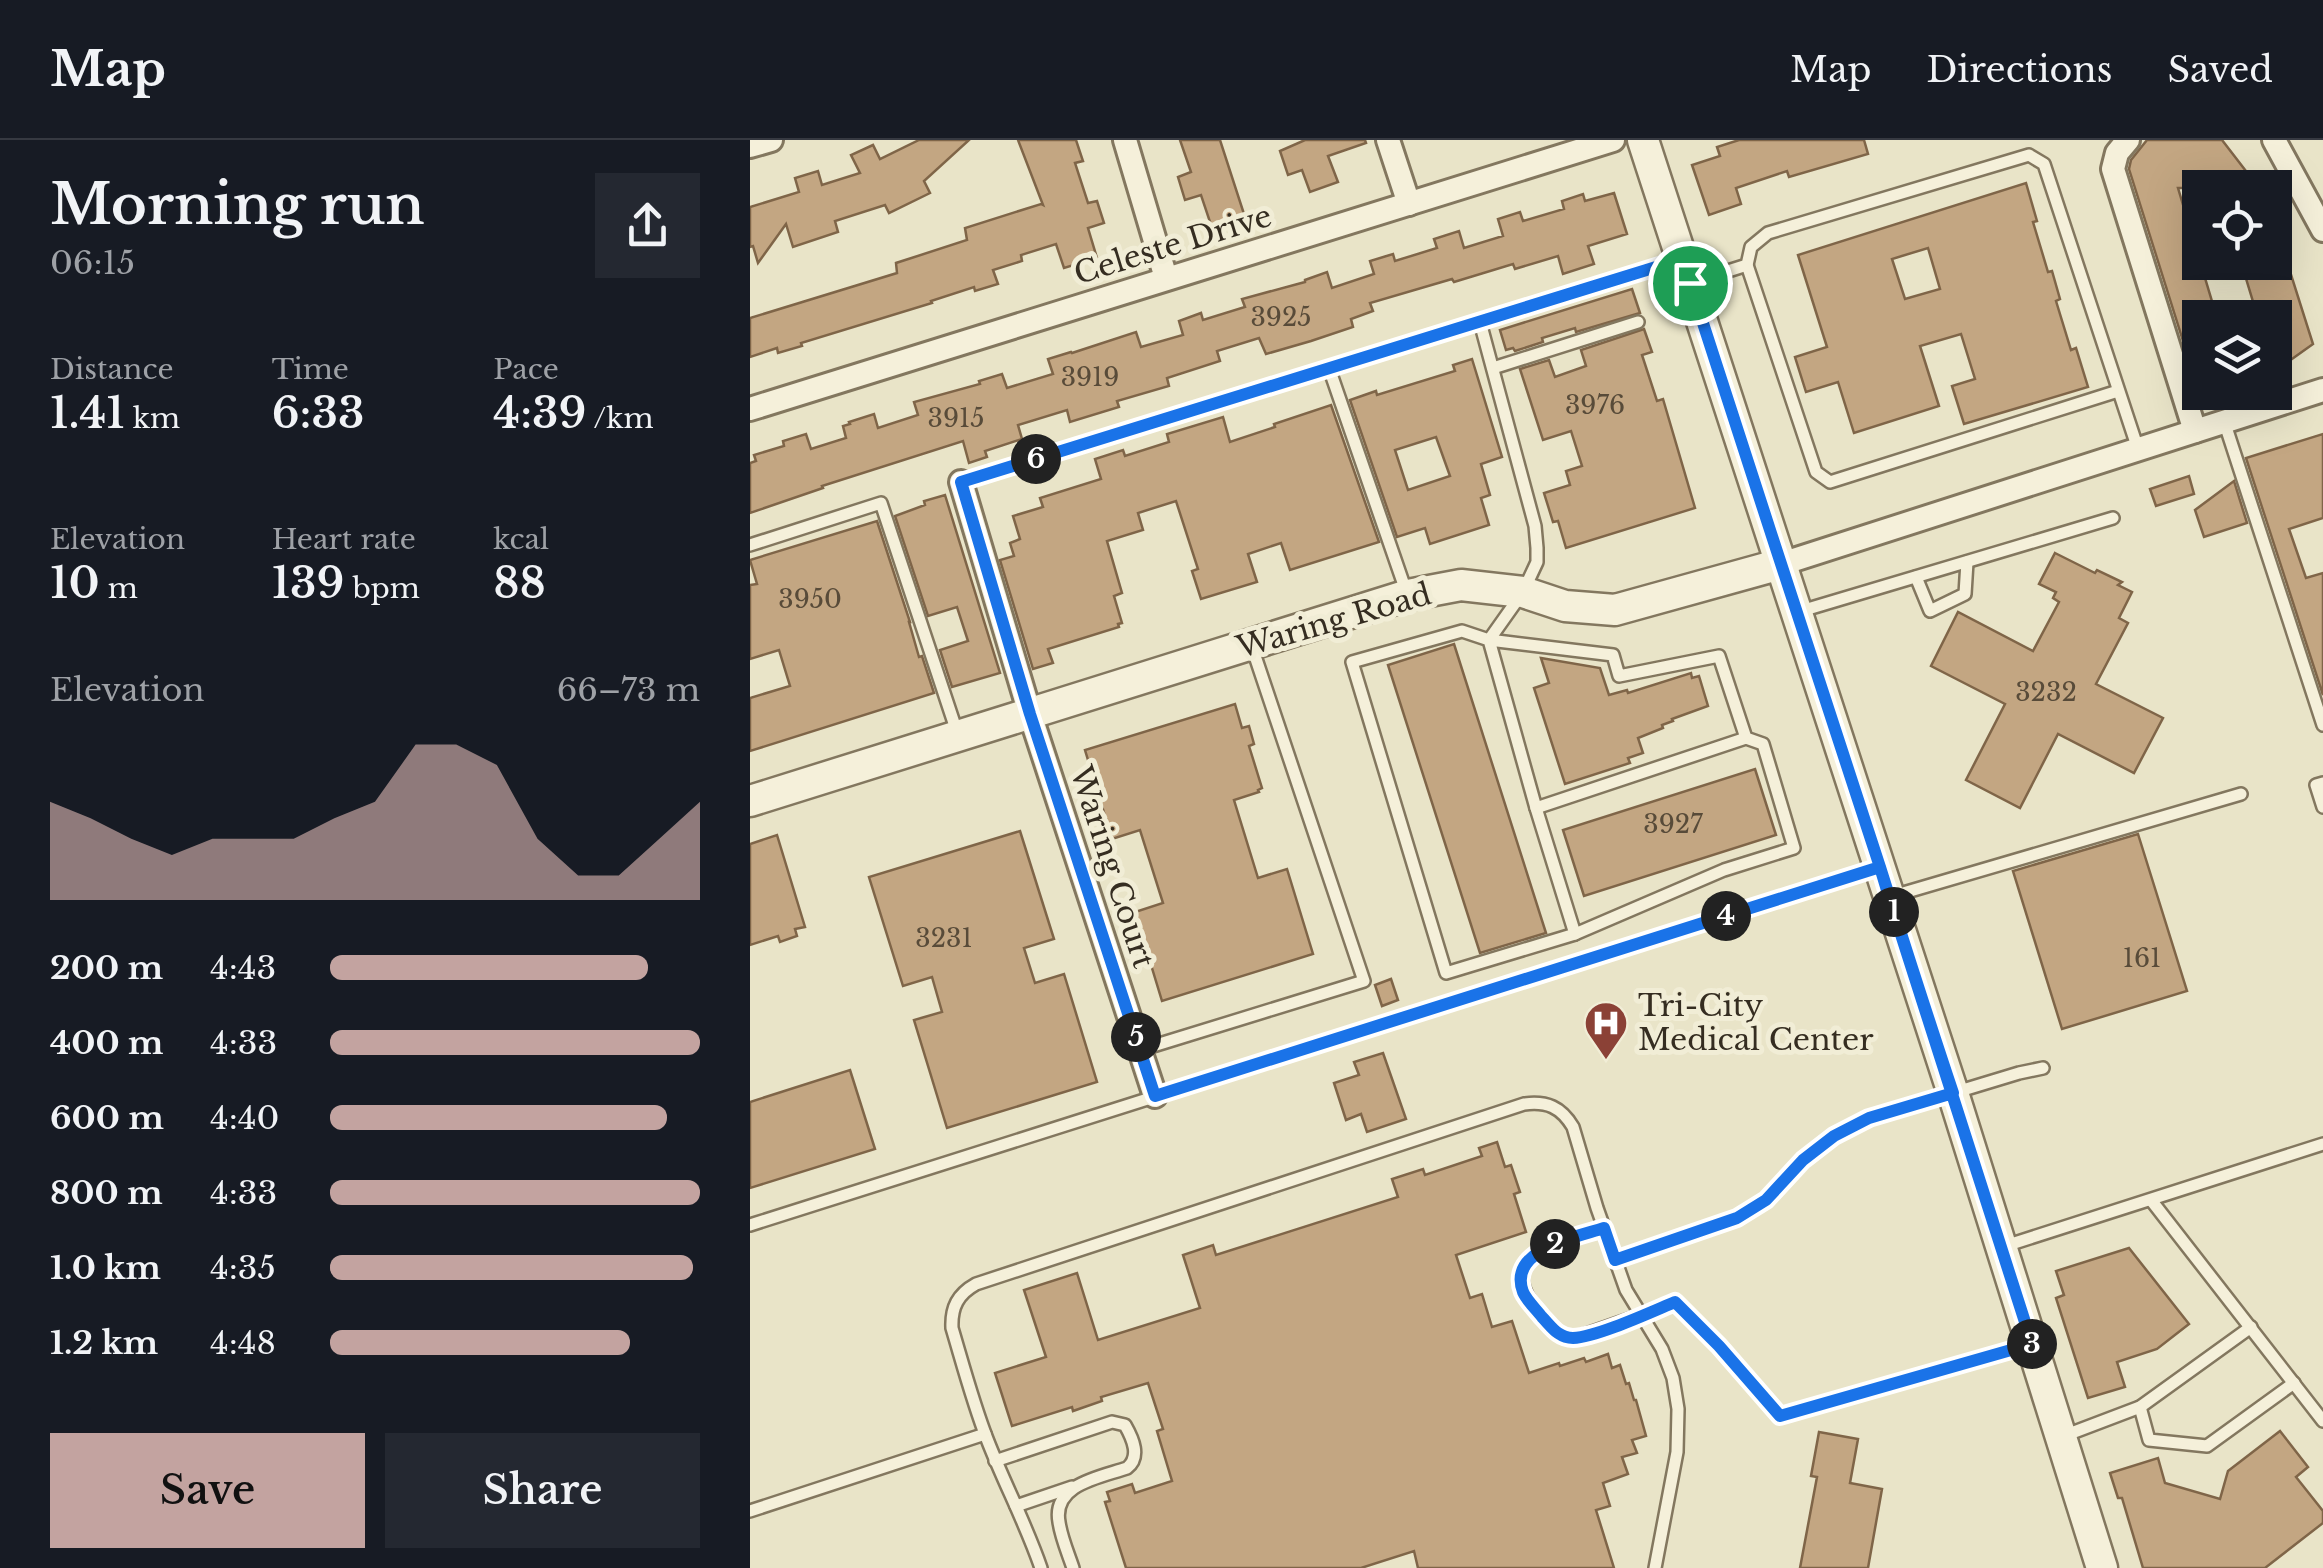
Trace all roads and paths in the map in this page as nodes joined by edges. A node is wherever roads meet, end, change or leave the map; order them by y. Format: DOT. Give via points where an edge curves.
graph roads {
  1 [pos="772,140"];
  2 [pos="1125,140"];
  3 [pos="1388,140"];
  4 [pos="1613,140"];
  5 [pos="1643,140"];
  6 [pos="2128,140"];
  7 [pos="2274,140"];
  8 [pos="750,146"];
  9 [pos="1409,204"];
  10 [pos="2323,230"];
  11 [pos="1747,264"];
  12 [pos="1686,271"];
  13 [pos="1166,278"];
  14 [pos="1480,322"];
  15 [pos="1638,322"];
  16 [pos="1329,368"];
  17 [pos="1492,368"];
  18 [pos="2323,390"];
  19 [pos="2118,392"];
  20 [pos="750,409"];
  21 [pos="2224,422"];
  22 [pos="2195,431"];
  23 [pos="2138,449"];
  24 [pos="961,482"];
  25 [pos="2112,518"];
  26 [pos="750,545"];
  27 [pos="1966,562"];
  28 [pos="1781,564"];
  29 [pos="1916,577"];
  30 [pos="1523,592"];
  31 [pos="1408,595"];
  32 [pos="1796,612"];
  33 [pos="1489,640"];
  34 [pos="1251,644"];
  35 [pos="1030,714"];
  36 [pos="2323,725"];
  37 [pos="958,736"];
  38 [pos="1746,738"];
  39 [pos="2323,783"];
  40 [pos="2241,794"];
  41 [pos="750,801"];
  42 [pos="1536,808"];
  43 [pos="2323,808"];
  44 [pos="1880,867"];
  45 [pos="1889,897"];
  46 [pos="1575,934"];
  47 [pos="1140,1050"];
  48 [pos="2043,1068"];
  49 [pos="1953,1093"];
  50 [pos="1155,1096"];
  51 [pos="2323,1144"];
  52 [pos="2152,1200"];
  53 [pos="750,1225"];
  54 [pos="1604,1228"];
  55 [pos="2001,1248"];
  56 [pos="1615,1260"];
  57 [pos="1642,1316"];
  58 [pos="2251,1327"];
  59 [pos="2032,1344"];
  60 [pos="2294,1383"];
  61 [pos="2140,1407"];
  62 [pos="2323,1421"];
  63 [pos="985,1434"];
  64 [pos="2061,1437"];
  65 [pos="995,1461"];
  66 [pos="1081,1484"];
  67 [pos="1016,1506"];
  68 [pos="750,1511"];
  69 [pos="1041,1568"];
  70 [pos="1073,1568"];
  71 [pos="1655,1568"];
  72 [pos="2102,1568"];
  1 -- 8 [label="street"];
  2 -- 13 [label="street"];
  3 -- 9 [label="street"];
  4 -- 9 [label="street, Celeste Drive"];
  5 -- 12 [label="street"];
  6 -- 22 [label="street" via="2113,169"];
  7 -- 10 [label="street"];
  9 -- 13 [label="street, Celeste Drive"];
  11 -- 12 [label="lane"];
  11 -- 19 [label="lane" via="1816,472 1830,482"];
  11 -- 19 [label="lane" via="1751,247 1768,233 2029,156 2044,164"];
  12 -- 14 [label="lane"];
  12 -- 28 [label="street"];
  13 -- 20 [label="street, Celeste Drive"];
  14 -- 16 [label="lane"];
  14 -- 17 [label="lane"];
  15 -- 17 [label="lane"];
  16 -- 24 [label="lane"];
  16 -- 31 [label="lane"];
  17 -- 30 [label="lane" via="1536,537 1537,562"];
  18 -- 21 [label="street, Waring Road"];
  19 -- 23 [label="lane"];
  21 -- 22 [label="street, Waring Road"];
  21 -- 36 [label="lane"];
  22 -- 23 [label="street, Waring Road"];
  23 -- 28 [label="street, Waring Road"];
  24 -- 35 [label="street, Waring Court"];
  25 -- 27 [label="lane"];
  26 -- 37 [label="lane" via="882,504"];
  27 -- 29 [label="lane"];
  27 -- 29 [label="lane" via="1965,594 1930,611"];
  28 -- 30 [label="street, Waring Road" via="1616,610 1565,606"];
  28 -- 32 [label="street"];
  29 -- 32 [label="lane"];
  30 -- 31 [label="street, Waring Road" via="1461,585"];
  30 -- 33 [label="lane"];
  31 -- 34 [label="street, Waring Road"];
  32 -- 44 [label="street"];
  33 -- 38 [label="lane" via="1613,655 1620,676 1719,656"];
  33 -- 42 [label="lane"];
  33 -- 46 [label="lane" via="1462,631 1352,662 1446,973"];
  34 -- 35 [label="street, Waring Road"];
  34 -- 47 [label="lane" via="1364,980"];
  35 -- 37 [label="street, Waring Road"];
  35 -- 47 [label="street, Waring Court"];
  37 -- 41 [label="street, Waring Road"];
  38 -- 42 [label="lane"];
  38 -- 46 [label="lane" via="1763,744 1794,848 1724,870"];
  39 -- 43 [label="lane" via="2316,785"];
  40 -- 45 [label="lane"];
  42 -- 46 [label="lane"];
  44 -- 45 [label="street"];
  44 -- 50 [label="lane"];
  45 -- 49 [label="street"];
  47 -- 50 [label="street, Waring Court"];
  48 -- 49 [label="lane"];
  49 -- 55 [label="street"];
  49 -- 56 [label="lane" via="1869,1118 1834,1136 1737,1218"];
  50 -- 53 [label="lane"];
  51 -- 52 [label="lane"];
  52 -- 55 [label="lane"];
  52 -- 58 [label="lane"];
  54 -- 56 [label="lane"];
  54 -- 57 [label="lane" via="1534,1254 1522,1278 1524,1292 1564,1337"];
  54 -- 63 [label="lane" via="1574,1127 1554,1106 1540,1102 976,1284 951,1315"];
  55 -- 59 [label="street"];
  56 -- 57 [label="lane"];
  57 -- 59 [label="lane" via="1675,1302 1780,1416"];
  57 -- 71 [label="lane" via="1662,1349 1678,1408 1677,1452"];
  58 -- 60 [label="lane"];
  58 -- 61 [label="lane"];
  59 -- 64 [label="street"];
  60 -- 61 [label="lane" via="2207,1446 2150,1440"];
  60 -- 62 [label="lane"];
  61 -- 64 [label="lane"];
  63 -- 65 [label="lane"];
  63 -- 68 [label="lane"];
  64 -- 72 [label="street"];
  65 -- 66 [label="lane" via="1112,1422 1124,1425 1133,1463"];
  65 -- 67 [label="lane"];
  66 -- 67 [label="lane"];
  66 -- 70 [label="lane" via="1058,1508"];
  67 -- 69 [label="lane"];
}
